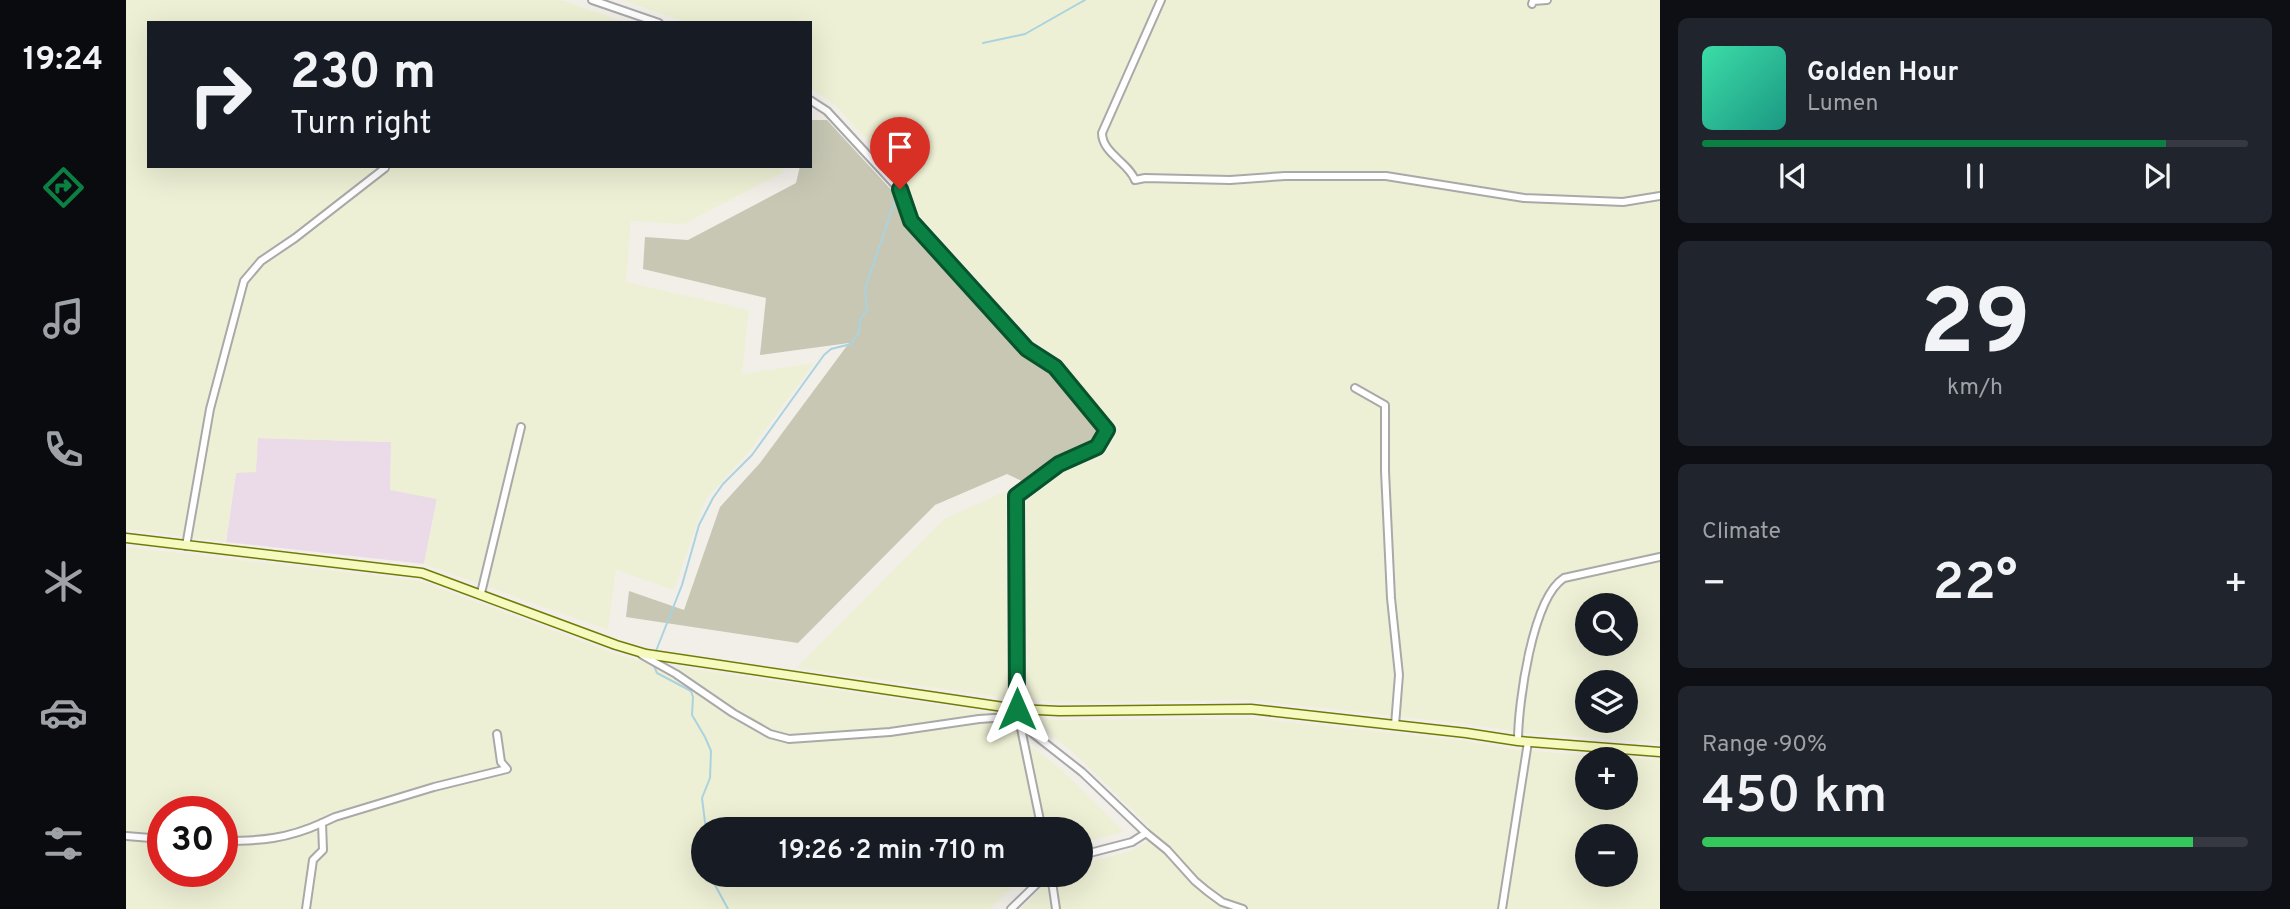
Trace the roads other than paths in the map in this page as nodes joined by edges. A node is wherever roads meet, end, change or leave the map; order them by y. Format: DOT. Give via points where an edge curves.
graph roads {
  1 [pos="592,0"];
  2 [pos="1161,0"];
  3 [pos="1547,0"];
  4 [pos="1532,4"];
  5 [pos="653,21"];
  6 [pos="812,101"];
  7 [pos="384,168"];
  8 [pos="1660,196"];
  9 [pos="1355,388"];
  10 [pos="521,427"];
  11 [pos="126,538"];
  12 [pos="186,546"];
  13 [pos="1660,557"];
  14 [pos="481,593"];
  15 [pos="633,651"];
  16 [pos="1017,709"];
  17 [pos="1019,719"];
  18 [pos="1395,725"];
  19 [pos="496,734"];
  20 [pos="1523,741"];
  21 [pos="1660,752"];
  22 [pos="1039,817"];
  23 [pos="322,823"];
  24 [pos="1146,833"];
  25 [pos="126,836"];
  26 [pos="147,838"];
  27 [pos="238,841"];
  28 [pos="1093,852"];
  29 [pos="1035,887"];
  30 [pos="1051,887"];
  31 [pos="306,909"];
  32 [pos="1011,909"];
  33 [pos="1056,909"];
  34 [pos="1243,909"];
  35 [pos="1502,909"];
  1 -- 5 [label="street"];
  2 -- 8 [label="street" via="1102,133 1104,144 1135,180 1386,176 1524,198 1623,202"];
  3 -- 4 [label="street"];
  6 -- 16 [label="street" via="827,111 900,189 911,221 1027,349 1055,367 1107,430 1097,447 1059,464 1016,496"];
  7 -- 12 [label="street" via="261,261 244,281 210,409"];
  9 -- 18 [label="street" via="1385,405 1391,597 1399,675"];
  10 -- 14 [label="street"];
  11 -- 12 [label="main road"];
  12 -- 14 [label="main road" via="411,570"];
  13 -- 20 [label="street" via="1555,584 1534,635 1523,692"];
  14 -- 15 [label="main road"];
  15 -- 16 [label="main road"];
  15 -- 17 [label="street" via="743,718 789,739"];
  16 -- 17 [label="street"];
  16 -- 18 [label="main road" via="1251,709"];
  17 -- 22 [label="street"];
  17 -- 24 [label="street"];
  18 -- 20 [label="main road"];
  19 -- 23 [label="street" via="501,762 507,769"];
  20 -- 21 [label="main road"];
  20 -- 35 [label="street"];
  23 -- 27 [label="street" via="285,837"];
  23 -- 31 [label="street" via="323,850 313,860"];
  24 -- 28 [label="street" via="1132,842"];
  24 -- 34 [label="street" via="1207,891"];
  25 -- 26 [label="street"];
  29 -- 32 [label="street"];
  30 -- 33 [label="street"];
}
